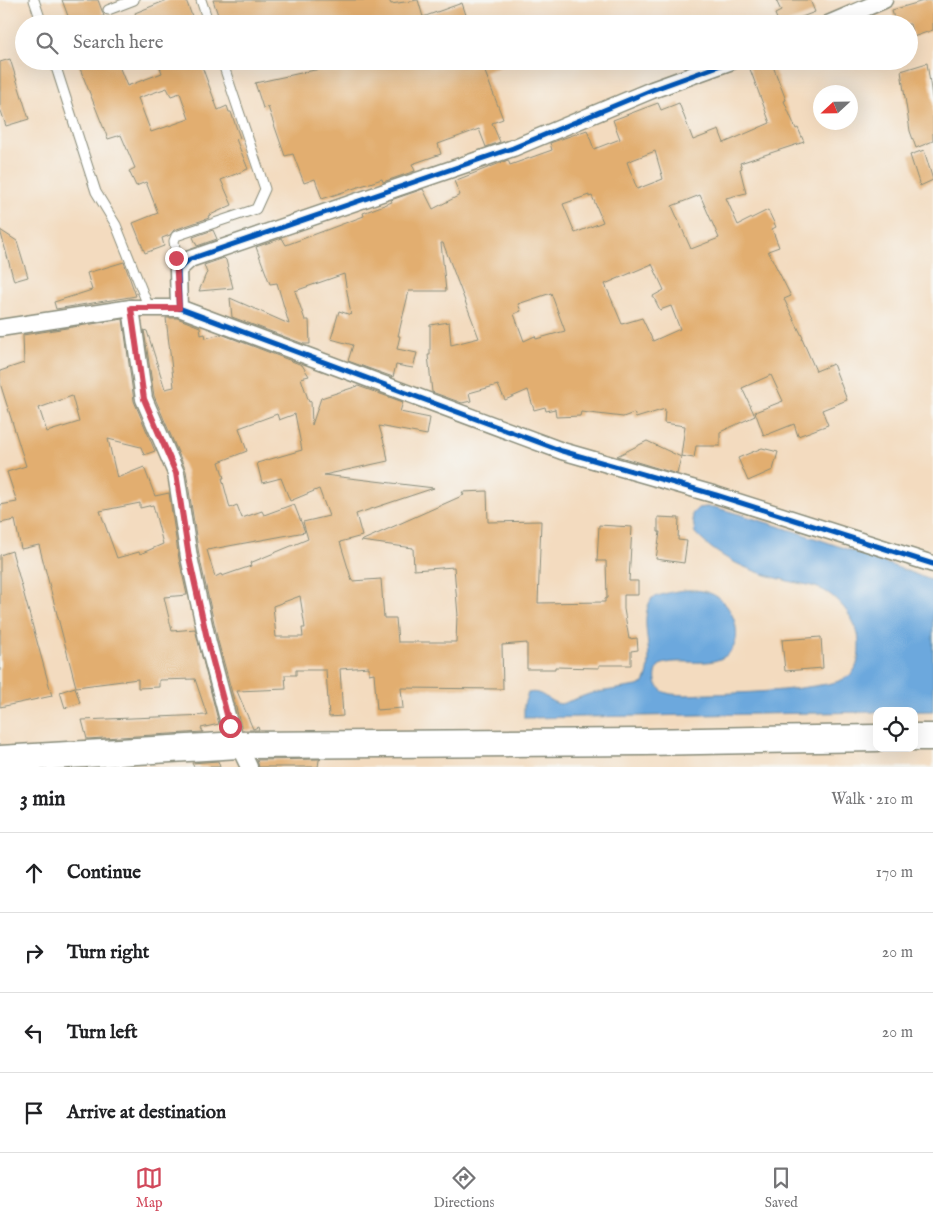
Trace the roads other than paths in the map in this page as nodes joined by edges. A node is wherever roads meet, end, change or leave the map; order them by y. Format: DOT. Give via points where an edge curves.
graph roads {
  1 [pos="34,0"];
  2 [pos="134,0"];
  3 [pos="201,0"];
  4 [pos="884,0"];
  5 [pos="108,10"];
  6 [pos="39,15"];
  7 [pos="206,15"];
  8 [pos="849,15"];
  9 [pos="57,70"];
  10 [pos="225,70"];
  11 [pos="707,70"];
  12 [pos="178,270"];
  13 [pos="131,308"];
  14 [pos="150,308"];
  15 [pos="179,308"];
  16 [pos="0,328"];
  17 [pos="933,564"];
  18 [pos="918,737"];
  19 [pos="933,737"];
  20 [pos="873,738"];
  21 [pos="244,756"];
  22 [pos="1,758"];
  1 -- 6 [label="lane"];
  2 -- 5 [label="lane"];
  3 -- 7 [label="lane"];
  4 -- 8 [label="street"];
  9 -- 14 [label="lane" via="96,192 116,226"];
  10 -- 12 [label="lane" via="265,189 256,209 176,236"];
  11 -- 12 [label="street" via="513,148 190,259"];
  12 -- 15 [label="street"];
  13 -- 14 [label="street"];
  13 -- 16 [label="street"];
  13 -- 21 [label="street" via="144,399 176,473 189,557 208,643 230,726"];
  14 -- 15 [label="street"];
  15 -- 17 [label="street" via="562,451 716,495"];
  18 -- 19 [label="main road"];
  20 -- 21 [label="main road" via="644,742"];
  21 -- 22 [label="main road"];
}
